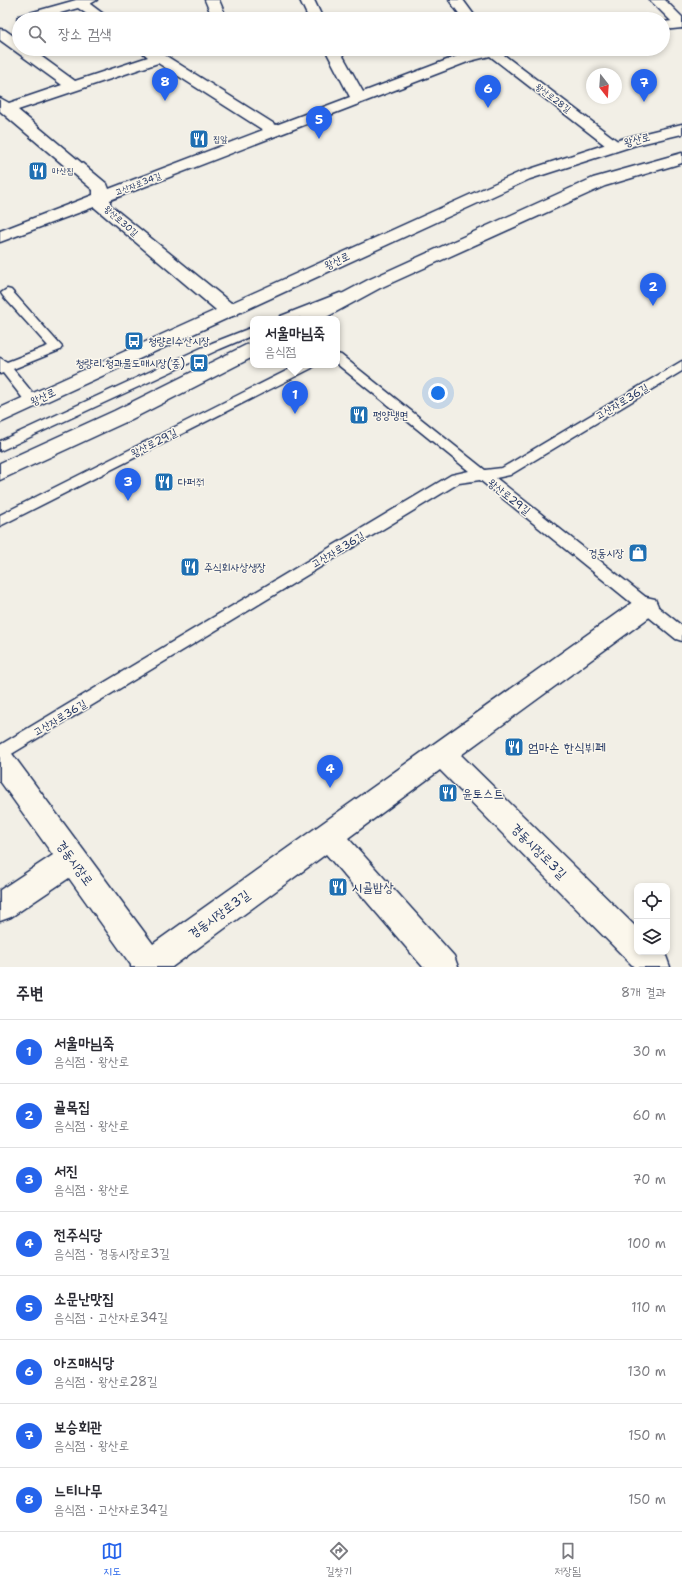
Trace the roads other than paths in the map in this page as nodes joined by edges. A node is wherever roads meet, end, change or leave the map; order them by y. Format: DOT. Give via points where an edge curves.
graph roads {
  1 [pos="212,0"];
  2 [pos="307,0"];
  3 [pos="456,0"];
  4 [pos="657,0"];
  5 [pos="85,2"];
  6 [pos="51,12"];
  7 [pos="96,12"];
  8 [pos="217,12"];
  9 [pos="312,12"];
  10 [pos="465,12"];
  11 [pos="670,12"];
  12 [pos="670,12"];
  13 [pos="682,24"];
  14 [pos="670,25"];
  15 [pos="32,56"];
  16 [pos="156,56"];
  17 [pos="336,56"];
  18 [pos="472,56"];
  19 [pos="503,56"];
  20 [pos="159,58"];
  21 [pos="74,87"];
  22 [pos="359,99"];
  23 [pos="4,106"];
  24 [pos="680,127"];
  25 [pos="275,131"];
  26 [pos="616,146"];
  27 [pos="682,158"];
  28 [pos="100,198"];
  29 [pos="0,237"];
  30 [pos="374,284"];
  31 [pos="7,293"];
  32 [pos="229,311"];
  33 [pos="293,316"];
  34 [pos="315,316"];
  35 [pos="250,333"];
  36 [pos="250,351"];
  37 [pos="340,360"];
  38 [pos="682,365"];
  39 [pos="2,367"];
  40 [pos="302,368"];
  41 [pos="33,402"];
  42 [pos="0,416"];
  43 [pos="0,446"];
  44 [pos="0,472"];
  45 [pos="481,475"];
  46 [pos="0,521"];
  47 [pos="646,606"];
  48 [pos="682,635"];
  49 [pos="0,754"];
  50 [pos="442,754"];
  51 [pos="0,758"];
  52 [pos="328,836"];
  53 [pos="72,859"];
  54 [pos="0,907"];
  55 [pos="634,946"];
  56 [pos="643,955"];
  57 [pos="149,966"];
  58 [pos="443,967"];
  59 [pos="655,967"];
  1 -- 8 [label="street"];
  2 -- 9 [label="street"];
  3 -- 10 [label="street"];
  4 -- 12 [label="street"];
  5 -- 6 [label="street"];
  5 -- 7 [label="street"];
  11 -- 13 [label="street"];
  13 -- 14 [label="street"];
  15 -- 21 [label="street"];
  16 -- 20 [label="street"];
  17 -- 22 [label="street"];
  18 -- 22 [label="street, 고산자로34길"];
  19 -- 26 [label="street, 왕산로28길"];
  20 -- 21 [label="street, 왕산로30길"];
  20 -- 25 [label="street"];
  21 -- 23 [label="street, 왕산로30길"];
  22 -- 25 [label="street, 고산자로34길"];
  23 -- 28 [label="street, 왕산로30길" via="101,188"];
  24 -- 26 [label="street, 왕산로"];
  25 -- 28 [label="street, 고산자로34길"];
  26 -- 32 [label="street, 왕산로" via="524,176"];
  27 -- 30 [label="street" via="599,182"];
  28 -- 29 [label="street, 고산자로34길"];
  28 -- 32 [label="street, 왕산로30길" via="102,207"];
  30 -- 33 [label="lane"];
  30 -- 34 [label="street"];
  31 -- 39 [label="lane" via="56,347"];
  32 -- 41 [label="street, 왕산로"];
  35 -- 43 [label="lane" via="216,346"];
  36 -- 44 [label="street" via="121,416"];
  37 -- 45 [label="lane, 왕산로29길"];
  38 -- 45 [label="lane, 고산자로36길" via="505,472"];
  39 -- 41 [label="lane"];
  40 -- 46 [label="lane, 왕산로29길"];
  41 -- 42 [label="street, 왕산로"];
  45 -- 47 [label="lane, 왕산로29길"];
  45 -- 49 [label="lane, 고산자로36길" via="456,478"];
  47 -- 48 [label="lane, 왕산로29길"];
  47 -- 50 [label="street, 경동시장로3길"];
  50 -- 52 [label="street, 경동시장로3길"];
  50 -- 55 [label="street, 경동시장로3길"];
  51 -- 53 [label="street, 경동시장로"];
  52 -- 57 [label="street, 경동시장로3길"];
  52 -- 58 [label="street"];
  53 -- 54 [label="street"];
  53 -- 57 [label="street, 경동시장로"];
  56 -- 59 [label="street"];
}
